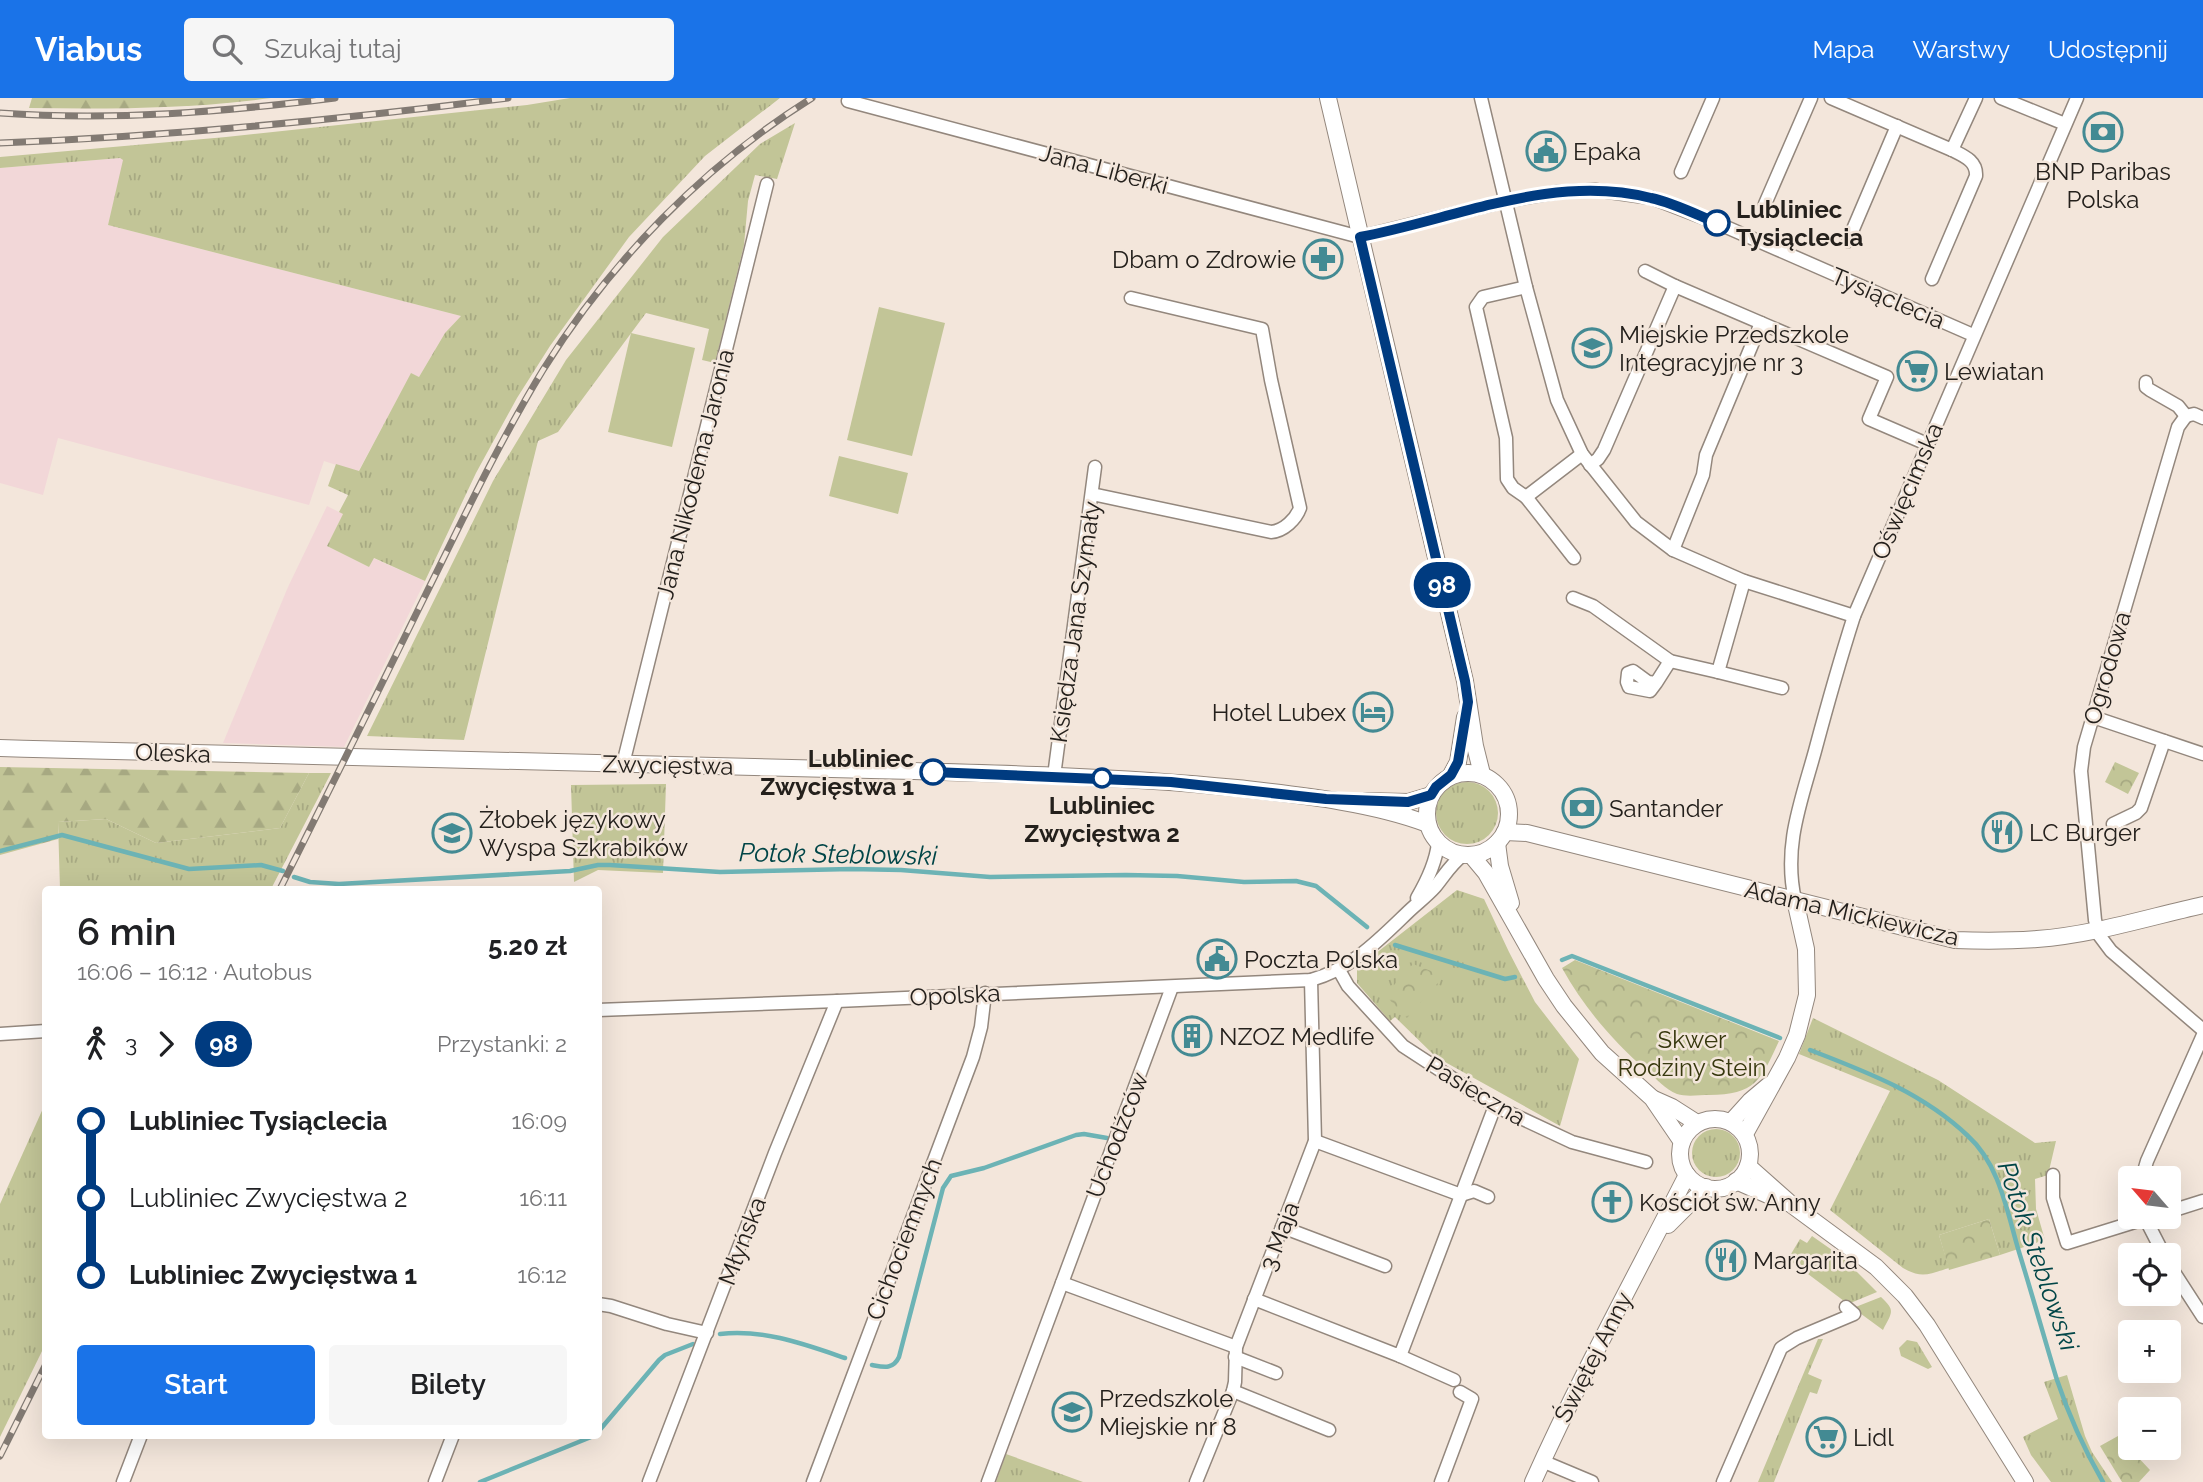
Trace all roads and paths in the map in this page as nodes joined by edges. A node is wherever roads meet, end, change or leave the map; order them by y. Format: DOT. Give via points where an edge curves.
graph roads {
  1 [pos="1328,98"];
  2 [pos="1481,98"];
  3 [pos="1713,98"];
  4 [pos="1811,98"];
  5 [pos="1831,98"];
  6 [pos="1976,98"];
  7 [pos="2001,98"];
  8 [pos="2077,98"];
  9 [pos="848,102"];
  10 [pos="2065,124"];
  11 [pos="1897,126"];
  12 [pos="1952,150"];
  13 [pos="1681,172"];
  14 [pos="767,184"];
  15 [pos="1506,201"];
  16 [pos="1765,204"];
  17 [pos="1360,237"];
  18 [pos="1848,241"];
  19 [pos="1645,271"];
  20 [pos="1932,279"];
  21 [pos="1675,286"];
  22 [pos="1527,287"];
  23 [pos="1131,298"];
  24 [pos="1761,323"];
  25 [pos="1973,335"];
  26 [pos="2146,382"];
  27 [pos="2186,415"];
  28 [pos="2203,418"];
  29 [pos="1927,444"];
  30 [pos="1586,459"];
  31 [pos="1095,467"];
  32 [pos="1092,494"];
  33 [pos="1526,497"];
  34 [pos="1673,550"];
  35 [pos="1574,558"];
  36 [pos="1744,581"];
  37 [pos="1573,598"];
  38 [pos="1854,615"];
  39 [pos="1670,661"];
  40 [pos="1718,672"];
  41 [pos="1656,683"];
  42 [pos="1782,688"];
  43 [pos="1468,702"];
  44 [pos="2093,717"];
  45 [pos="2164,741"];
  46 [pos="0,748"];
  47 [pos="2203,754"];
  48 [pos="345,758"];
  49 [pos="622,764"];
  50 [pos="1482,774"];
  51 [pos="1451,775"];
  52 [pos="1054,776"];
  53 [pos="1431,795"];
  54 [pos="1326,799"];
  55 [pos="1428,824"];
  56 [pos="2113,824"];
  57 [pos="1501,838"];
  58 [pos="1438,843"];
  59 [pos="1467,855"];
  60 [pos="1796,900"];
  61 [pos="2203,905"];
  62 [pos="1409,912"];
  63 [pos="2097,929"];
  64 [pos="1522,935"];
  65 [pos="1339,970"];
  66 [pos="1311,980"];
  67 [pos="1172,987"];
  68 [pos="985,993"];
  69 [pos="837,1001"];
  70 [pos="602,1010"];
  71 [pos="42,1031"];
  72 [pos="2203,1033"];
  73 [pos="0,1034"];
  74 [pos="1773,1082"];
  75 [pos="1652,1098"];
  76 [pos="1495,1106"];
  77 [pos="1731,1122"];
  78 [pos="1697,1123"];
  79 [pos="1745,1134"];
  80 [pos="1315,1141"];
  81 [pos="1682,1142"];
  82 [pos="1646,1163"];
  83 [pos="1748,1166"];
  84 [pos="2146,1166"];
  85 [pos="1688,1175"];
  86 [pos="2053,1175"];
  87 [pos="1736,1181"];
  88 [pos="1706,1187"];
  89 [pos="1461,1195"];
  90 [pos="1488,1197"];
  91 [pos="2203,1201"];
  92 [pos="1793,1205"];
  93 [pos="2181,1208"];
  94 [pos="1282,1227"];
  95 [pos="2118,1227"];
  96 [pos="1658,1234"];
  97 [pos="1385,1266"];
  98 [pos="1062,1283"];
  99 [pos="2181,1283"];
  100 [pos="1254,1299"];
  101 [pos="602,1305"];
  102 [pos="1846,1307"];
  103 [pos="2203,1317"];
  104 [pos="707,1334"];
  105 [pos="1236,1352"];
  106 [pos="1400,1356"];
  107 [pos="1276,1373"];
  108 [pos="1454,1380"];
  109 [pos="1233,1391"];
  110 [pos="1460,1392"];
  111 [pos="1329,1430"];
  112 [pos="139,1439"];
  113 [pos="451,1439"];
  114 [pos="1542,1461"];
  115 [pos="123,1482"];
  116 [pos="435,1482"];
  117 [pos="649,1482"];
  118 [pos="813,1482"];
  119 [pos="988,1482"];
  120 [pos="1196,1482"];
  121 [pos="1441,1482"];
  122 [pos="1533,1482"];
  123 [pos="1591,1482"];
  124 [pos="1723,1482"];
  125 [pos="2025,1482"];
  1 -- 17 [label="street"];
  2 -- 15 [label="street"];
  3 -- 13 [label="street"];
  4 -- 16 [label="street"];
  5 -- 11 [label="street"];
  6 -- 12 [label="street"];
  7 -- 10 [label="street"];
  8 -- 10 [label="street, Oświęcimska"];
  9 -- 17 [label="street, Jana Liberki"];
  10 -- 25 [label="street, Oświęcimska"];
  11 -- 12 [label="street"];
  11 -- 18 [label="street"];
  12 -- 20 [label="street" via="1971,161 1976,177"];
  14 -- 49 [label="street, Jana Nikodema Jaronia"];
  15 -- 17 [label="street, Tysiąclecia"];
  15 -- 22 [label="street"];
  15 -- 25 [label="street, Tysiąclecia" via="1595,190 1652,198"];
  17 -- 43 [label="street"];
  19 -- 21 [label="street"];
  21 -- 24 [label="street"];
  21 -- 30 [label="street" via="1604,450 1598,459"];
  22 -- 30 [label="street" via="1557,400"];
  22 -- 33 [label="street" via="1483,298 1476,307 1506,438 1507,479"];
  23 -- 32 [label="street" via="1262,330 1300,508 1281,530 1271,532"];
  24 -- 29 [label="street" via="1887,377 1869,419"];
  24 -- 34 [label="street" via="1706,455 1703,475"];
  25 -- 29 [label="street, Oświęcimska"];
  26 -- 27 [label="street" via="2150,390"];
  27 -- 28 [label="street"];
  27 -- 44 [label="street, Ogrodowa" via="2178,427"];
  29 -- 38 [label="street, Oświęcimska"];
  30 -- 33 [label="street"];
  30 -- 34 [label="street" via="1636,522"];
  31 -- 32 [label="street, Księdza Jana Szymały"];
  32 -- 52 [label="street, Księdza Jana Szymały"];
  33 -- 35 [label="street"];
  34 -- 36 [label="street"];
  36 -- 38 [label="street"];
  36 -- 40 [label="street"];
  37 -- 39 [label="street" via="1593,606"];
  38 -- 60 [label="street, Oświęcimska" via="1792,839"];
  39 -- 40 [label="street"];
  39 -- 41 [label="street"];
  40 -- 42 [label="street"];
  43 -- 50 [label="street"];
  43 -- 51 [label="street" via="1458,762"];
  44 -- 45 [label="street"];
  44 -- 63 [label="street, Ogrodowa" via="2081,771"];
  45 -- 47 [label="street"];
  45 -- 56 [label="street" via="2141,808"];
  46 -- 48 [label="street, Oleska"];
  48 -- 49 [label="street, Zwycięstwa"];
  49 -- 52 [label="street, Zwycięstwa"];
  50 -- 51 [label="street"];
  50 -- 57 [label="street" via="1501,788 1506,798 1508,821"];
  51 -- 53 [label="street"];
  52 -- 54 [label="street, Zwycięstwa" via="1171,782"];
  53 -- 54 [label="street, Zwycięstwa" via="1408,802"];
  53 -- 55 [label="street" via="1426,809"];
  54 -- 55 [label="street, Zwycięstwa"];
  55 -- 58 [label="street"];
  57 -- 59 [label="street" via="1485,851"];
  57 -- 60 [label="street, Adama Mickiewicza" via="1527,833"];
  57 -- 64 [label="street" via="1500,866"];
  58 -- 59 [label="street"];
  58 -- 62 [label="street" via="1431,870"];
  59 -- 62 [label="street" via="1452,863"];
  59 -- 64 [label="street" via="1486,873"];
  60 -- 63 [label="street, Adama Mickiewicza" via="1955,940 2038,939"];
  60 -- 74 [label="street" via="1806,949 1807,995 1797,1035"];
  61 -- 63 [label="street, Adama Mickiewicza"];
  62 -- 65 [label="street"];
  63 -- 72 [label="street" via="2105,945"];
  64 -- 75 [label="street" via="1582,1030"];
  65 -- 66 [label="street"];
  65 -- 76 [label="street, Pasieczna" via="1403,1046"];
  66 -- 67 [label="street, Opolska"];
  66 -- 80 [label="street, 3 Maja"];
  67 -- 68 [label="street, Opolska"];
  67 -- 98 [label="street, Uchodźców"];
  68 -- 69 [label="street, Opolska"];
  68 -- 118 [label="street, Cichociemnych" via="973,1057"];
  69 -- 70 [label="street, Opolska"];
  69 -- 104 [label="street, Młyńska"];
  71 -- 73 [label="street"];
  72 -- 84 [label="street"];
  74 -- 77 [label="street"];
  74 -- 79 [label="street"];
  75 -- 78 [label="street"];
  75 -- 81 [label="street"];
  76 -- 82 [label="street, Pasieczna" via="1572,1142"];
  76 -- 89 [label="street"];
  77 -- 78 [label="street" via="1714,1118"];
  77 -- 79 [label="street"];
  78 -- 81 [label="street"];
  79 -- 83 [label="street"];
  80 -- 89 [label="street"];
  80 -- 94 [label="street, 3 Maja"];
  81 -- 85 [label="street" via="1680,1153"];
  83 -- 87 [label="street"];
  83 -- 92 [label="street"];
  85 -- 88 [label="street"];
  85 -- 96 [label="street, Świętej Anny"];
  86 -- 95 [label="street" via="2053,1198 2067,1243"];
  87 -- 88 [label="street"];
  87 -- 92 [label="street"];
  88 -- 96 [label="street, Świętej Anny"];
  89 -- 90 [label="street" via="1474,1191"];
  89 -- 106 [label="street"];
  91 -- 93 [label="street"];
  92 -- 125 [label="street" via="1876,1268 1910,1303"];
  94 -- 97 [label="street"];
  94 -- 100 [label="street, 3 Maja"];
  96 -- 114 [label="street, Świętej Anny"];
  98 -- 105 [label="street"];
  98 -- 119 [label="street, Uchodźców"];
  99 -- 103 [label="street"];
  100 -- 105 [label="street, 3 Maja"];
  100 -- 106 [label="street"];
  101 -- 104 [label="street"];
  102 -- 124 [label="street" via="1854,1314 1781,1348"];
  104 -- 117 [label="street, Młyńska"];
  105 -- 107 [label="street"];
  105 -- 109 [label="street, 3 Maja"];
  106 -- 108 [label="street"];
  109 -- 111 [label="street"];
  109 -- 120 [label="street, 3 Maja"];
  110 -- 121 [label="street" via="1472,1399"];
  112 -- 115 [label="street"];
  113 -- 116 [label="street"];
  114 -- 122 [label="street, Świętej Anny"];
  114 -- 123 [label="street"];
}
